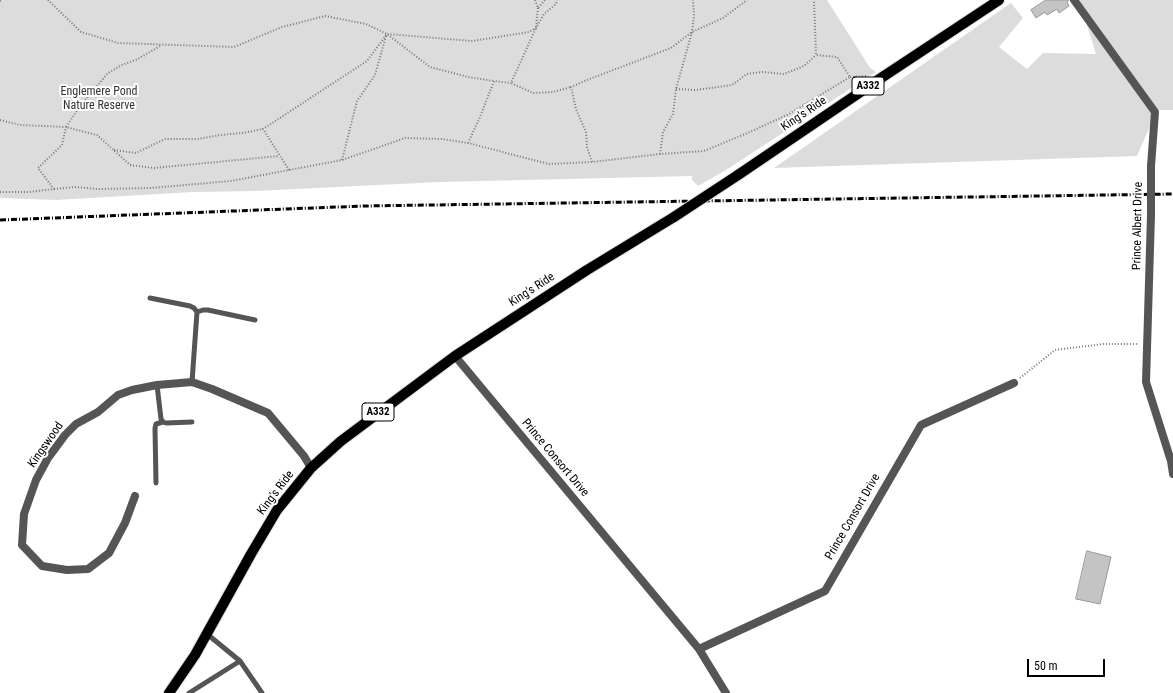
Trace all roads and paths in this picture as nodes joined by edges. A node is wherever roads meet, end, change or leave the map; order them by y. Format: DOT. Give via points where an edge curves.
graph roads {
  1 [pos="48,0"];
  2 [pos="535,0"];
  3 [pos="545,0"];
  4 [pos="556,0"];
  5 [pos="693,0"];
  6 [pos="747,0"];
  7 [pos="814,0"];
  8 [pos="999,0"];
  9 [pos="1074,0"];
  10 [pos="538,8"];
  11 [pos="536,28"];
  12 [pos="692,32"];
  13 [pos="387,34"];
  14 [pos="161,45"];
  15 [pos="816,55"];
  16 [pos="494,81"];
  17 [pos="511,83"];
  18 [pos="571,87"];
  19 [pos="676,89"];
  20 [pos="0,120"];
  21 [pos="66,127"];
  22 [pos="263,129"];
  23 [pos="468,143"];
  24 [pos="114,150"];
  25 [pos="660,154"];
  26 [pos="279,156"];
  27 [pos="342,160"];
  28 [pos="592,162"];
  29 [pos="289,170"];
  30 [pos="54,190"];
  31 [pos="0,192"];
  32 [pos="150,298"];
  33 [pos="198,312"];
  34 [pos="255,320"];
  35 [pos="1147,344"];
  36 [pos="455,356"];
  37 [pos="192,382"];
  38 [pos="1014,382"];
  39 [pos="157,385"];
  40 [pos="163,422"];
  41 [pos="192,422"];
  42 [pos="1172,460"];
  43 [pos="311,468"];
  44 [pos="1173,474"];
  45 [pos="156,483"];
  46 [pos="135,496"];
  47 [pos="207,634"];
  48 [pos="699,649"];
  49 [pos="240,661"];
  50 [pos="169,693"];
  51 [pos="189,693"];
  52 [pos="262,693"];
  53 [pos="726,693"];
  1 -- 14 [label="path" via="81,32 118,43"];
  2 -- 10 [label="path"];
  3 -- 10 [label="path"];
  4 -- 11 [label="path" via="556,4 544,14"];
  5 -- 12 [label="path"];
  6 -- 12 [label="path" via="723,18"];
  7 -- 15 [label="path"];
  8 -- 36 [label="main road, King's Ride / A332, bridge" via="674,217"];
  9 -- 35 [label="street, Prince Albert Drive, bridge" via="1155,112 1151,166"];
  10 -- 11 [label="path"];
  11 -- 13 [label="path" via="529,32 472,41"];
  11 -- 17 [label="path"];
  12 -- 18 [label="path" via="671,48"];
  12 -- 19 [label="path"];
  13 -- 14 [label="path" via="366,24 325,16 282,27 234,47"];
  13 -- 16 [label="path" via="430,67 468,78"];
  13 -- 22 [label="path" via="367,60"];
  13 -- 27 [label="path" via="375,75 357,101"];
  14 -- 21 [label="path" via="108,73"];
  15 -- 19 [label="path" via="804,66 784,74 746,74 732,85 696,90"];
  15 -- 25 [label="path" via="837,57 850,77 789,114 737,138 704,151"];
  16 -- 17 [label="path"];
  16 -- 23 [label="path"];
  17 -- 18 [label="path" via="533,93 553,92"];
  18 -- 28 [label="path" via="576,109 586,132"];
  19 -- 25 [label="path" via="673,114 662,132"];
  20 -- 21 [label="path" via="20,126"];
  21 -- 24 [label="path" via="97,135"];
  21 -- 30 [label="path" via="62,145 38,168"];
  22 -- 24 [label="path" via="198,139 165,139 136,153"];
  22 -- 26 [label="path"];
  23 -- 27 [label="path" via="405,138"];
  23 -- 28 [label="path" via="549,164"];
  24 -- 26 [label="path" via="130,165 154,168"];
  25 -- 28 [label="path"];
  26 -- 29 [label="path"];
  27 -- 29 [label="path"];
  29 -- 30 [label="path" via="231,181 150,188 75,187"];
  30 -- 31 [label="path"];
  32 -- 33 [label="lane" via="190,306"];
  33 -- 34 [label="lane" via="208,310"];
  33 -- 37 [label="lane"];
  35 -- 38 [label="path" via="1102,344 1055,350"];
  35 -- 42 [label="street, Prince Albert Drive" via="1146,382"];
  36 -- 43 [label="main road, King's Ride / A332" via="341,441"];
  36 -- 48 [label="street, Prince Consort Drive"];
  37 -- 39 [label="street, Kingswood"];
  37 -- 43 [label="street, Kingswood" via="268,412"];
  38 -- 48 [label="street, Prince Consort Drive" via="921,425 825,590"];
  39 -- 40 [label="lane"];
  39 -- 46 [label="street, Kingswood" via="118,396 98,412 76,424 65,435 36,480 24,514 22,545 42,566 67,570 88,569 110,553"];
  40 -- 41 [label="lane"];
  40 -- 45 [label="lane" via="156,424 154,428"];
  42 -- 44 [label="street, Prince Albert Drive"];
  43 -- 47 [label="main road, King's Ride / A332" via="277,510"];
  47 -- 49 [label="lane"];
  47 -- 50 [label="main road, King's Ride / A332"];
  48 -- 53 [label="street, Prince Consort Drive"];
  49 -- 51 [label="lane"];
  49 -- 52 [label="lane"];
}
